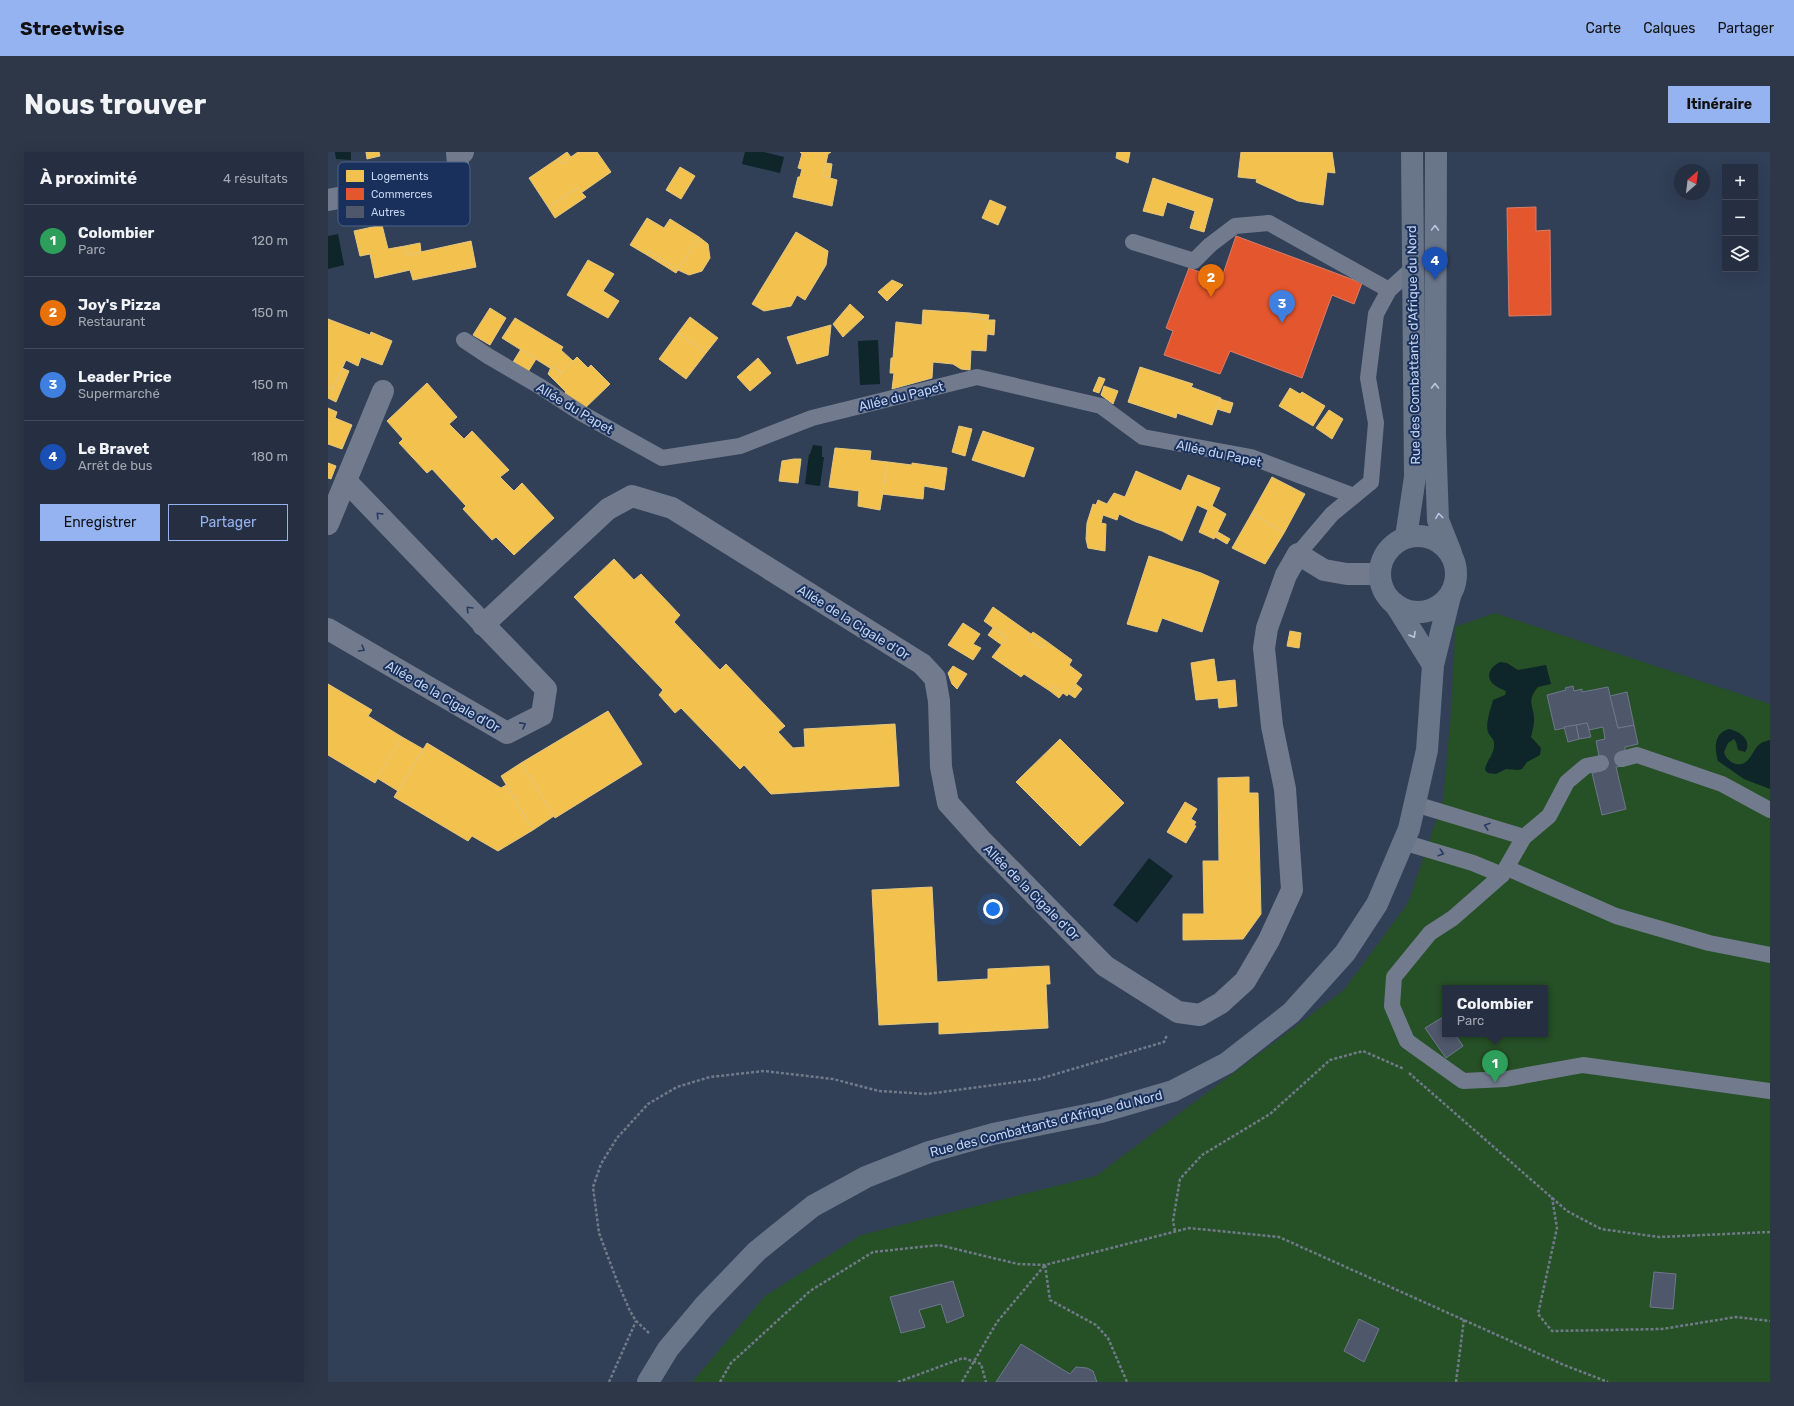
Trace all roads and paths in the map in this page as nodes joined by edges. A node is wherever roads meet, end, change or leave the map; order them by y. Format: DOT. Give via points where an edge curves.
graph roads {
  1 [pos="463,152"];
  2 [pos="1412,152"];
  3 [pos="1436,152"];
  4 [pos="458,162"];
  5 [pos="338,198"];
  6 [pos="328,200"];
  7 [pos="1133,242"];
  8 [pos="1412,269"];
  9 [pos="1389,290"];
  10 [pos="464,340"];
  11 [pos="383,391"];
  12 [pos="346,481"];
  13 [pos="1354,496"];
  14 [pos="328,524"];
  15 [pos="1406,537"];
  16 [pos="1451,553"];
  17 [pos="1298,554"];
  18 [pos="1380,574"];
  19 [pos="1450,596"];
  20 [pos="1395,604"];
  21 [pos="484,625"];
  22 [pos="328,630"];
  23 [pos="1433,665"];
  24 [pos="1622,759"];
  25 [pos="1601,763"];
  26 [pos="1415,804"];
  27 [pos="1770,810"];
  28 [pos="1524,838"];
  29 [pos="1404,842"];
  30 [pos="1504,872"];
  31 [pos="1770,955"];
  32 [pos="1178,1012"];
  33 [pos="1770,1091"];
  34 [pos="1552,1197"];
  35 [pos="1175,1231"];
  36 [pos="1770,1232"];
  37 [pos="1046,1265"];
  38 [pos="1464,1319"];
  39 [pos="636,1321"];
  40 [pos="1770,1321"];
  41 [pos="668,1349"];
  42 [pos="974,1361"];
  43 [pos="609,1382"];
  44 [pos="648,1382"];
  45 [pos="720,1382"];
  46 [pos="898,1382"];
  47 [pos="962,1382"];
  48 [pos="986,1382"];
  49 [pos="1127,1382"];
  50 [pos="1456,1382"];
  51 [pos="1608,1382"];
  1 -- 4 [label="street" via="457,153"];
  2 -- 8 [label="main road, Rue des Combattants d'Afrique du Nord"];
  16 -- 3 [label="main road, Rue des Combattants d'Afrique du Nord, one-way" via="1438,520 1435,434"];
  5 -- 6 [label="street"];
  7 -- 9 [label="lane" via="1194,261 1235,226 1269,224"];
  8 -- 9 [label="lane"];
  8 -- 15 [label="main road, Rue des Combattants d'Afrique du Nord" via="1415,477"];
  9 -- 13 [label="lane" via="1376,314 1368,378 1376,423 1371,482"];
  10 -- 13 [label="lane, Allée du Papet" via="581,413 662,458 740,446 812,418 977,377 1101,406 1142,437 1251,457"];
  11 -- 12 [label="street"];
  12 -- 14 [label="street"];
  21 -- 12 [label="street, Allée de la Cigale d'Or, one-way"];
  13 -- 17 [label="lane" via="1332,514"];
  15 -- 16 [label="main road" via="1429,536 1443,544"];
  15 -- 18 [label="main road" via="1390,548 1382,562"];
  16 -- 19 [label="main road" via="1456,565 1456,581"];
  17 -- 18 [label="street" via="1324,570 1347,574"];
  17 -- 32 [label="street, Allée de la Cigale d'Or" via="1286,575 1267,628 1264,648 1272,726 1285,789 1292,890 1269,940 1245,980 1221,1003 1200,1015"];
  18 -- 20 [label="main road" via="1387,596"];
  19 -- 20 [label="main road" via="1440,605 1424,612 1409,611"];
  19 -- 23 [label="main road, Rue des Combattants d'Afrique du Nord"];
  20 -- 23 [label="main road, one-way"];
  22 -- 21 [label="street, Allée de la Cigale d'Or, one-way" via="507,733 542,715 546,689"];
  21 -- 32 [label="street, Allée de la Cigale d'Or" via="608,508 632,496 672,508 922,664 935,678 939,701 941,767 948,803 1105,966"];
  23 -- 26 [label="main road, Rue des Combattants d'Afrique du Nord" via="1427,750"];
  24 -- 27 [label="lane" via="1637,755 1722,784"];
  25 -- 28 [label="lane" via="1586,766 1567,782 1548,816"];
  28 -- 26 [label="lane, one-way"];
  26 -- 29 [label="main road, Rue des Combattants d'Afrique du Nord"];
  28 -- 30 [label="lane"];
  29 -- 30 [label="lane, one-way"];
  29 -- 41 [label="main road, Rue des Combattants d'Afrique du Nord" via="1377,904 1345,953 1291,1013 1227,1063 1173,1090 1101,1112 993,1134 929,1152 866,1177 813,1206 756,1251"];
  30 -- 31 [label="lane" via="1616,916 1709,943"];
  30 -- 33 [label="lane" via="1453,918 1430,933 1394,977 1392,1006 1407,1041 1463,1082 1506,1079 1583,1065"];
  32 -- 39 [label="path" via="1164,1042 1039,1079 927,1094 879,1091 833,1079 764,1071 710,1077 677,1087 648,1104 617,1138 601,1164 593,1187 599,1233 616,1281"];
  34 -- 35 [label="path" via="1404,1069 1363,1051 1330,1060 1270,1114 1202,1154 1180,1179 1173,1221"];
  34 -- 36 [label="path" via="1566,1210 1601,1229 1659,1237"];
  34 -- 40 [label="path" via="1557,1228 1538,1314 1552,1330 1662,1329 1736,1317"];
  35 -- 37 [label="path"];
  35 -- 38 [label="path" via="1189,1228 1278,1237"];
  37 -- 42 [label="path" via="997,1322"];
  37 -- 45 [label="path" via="1018,1264 940,1245 873,1252 810,1291 731,1363"];
  37 -- 49 [label="path" via="1050,1300 1096,1325 1108,1338"];
  38 -- 50 [label="path"];
  38 -- 51 [label="path" via="1564,1365"];
  39 -- 41 [label="path"];
  39 -- 43 [label="path"];
  41 -- 44 [label="main road, Rue des Combattants d'Afrique du Nord"];
  42 -- 46 [label="path" via="963,1358"];
  42 -- 47 [label="path"];
  42 -- 48 [label="path" via="981,1364"];
}
